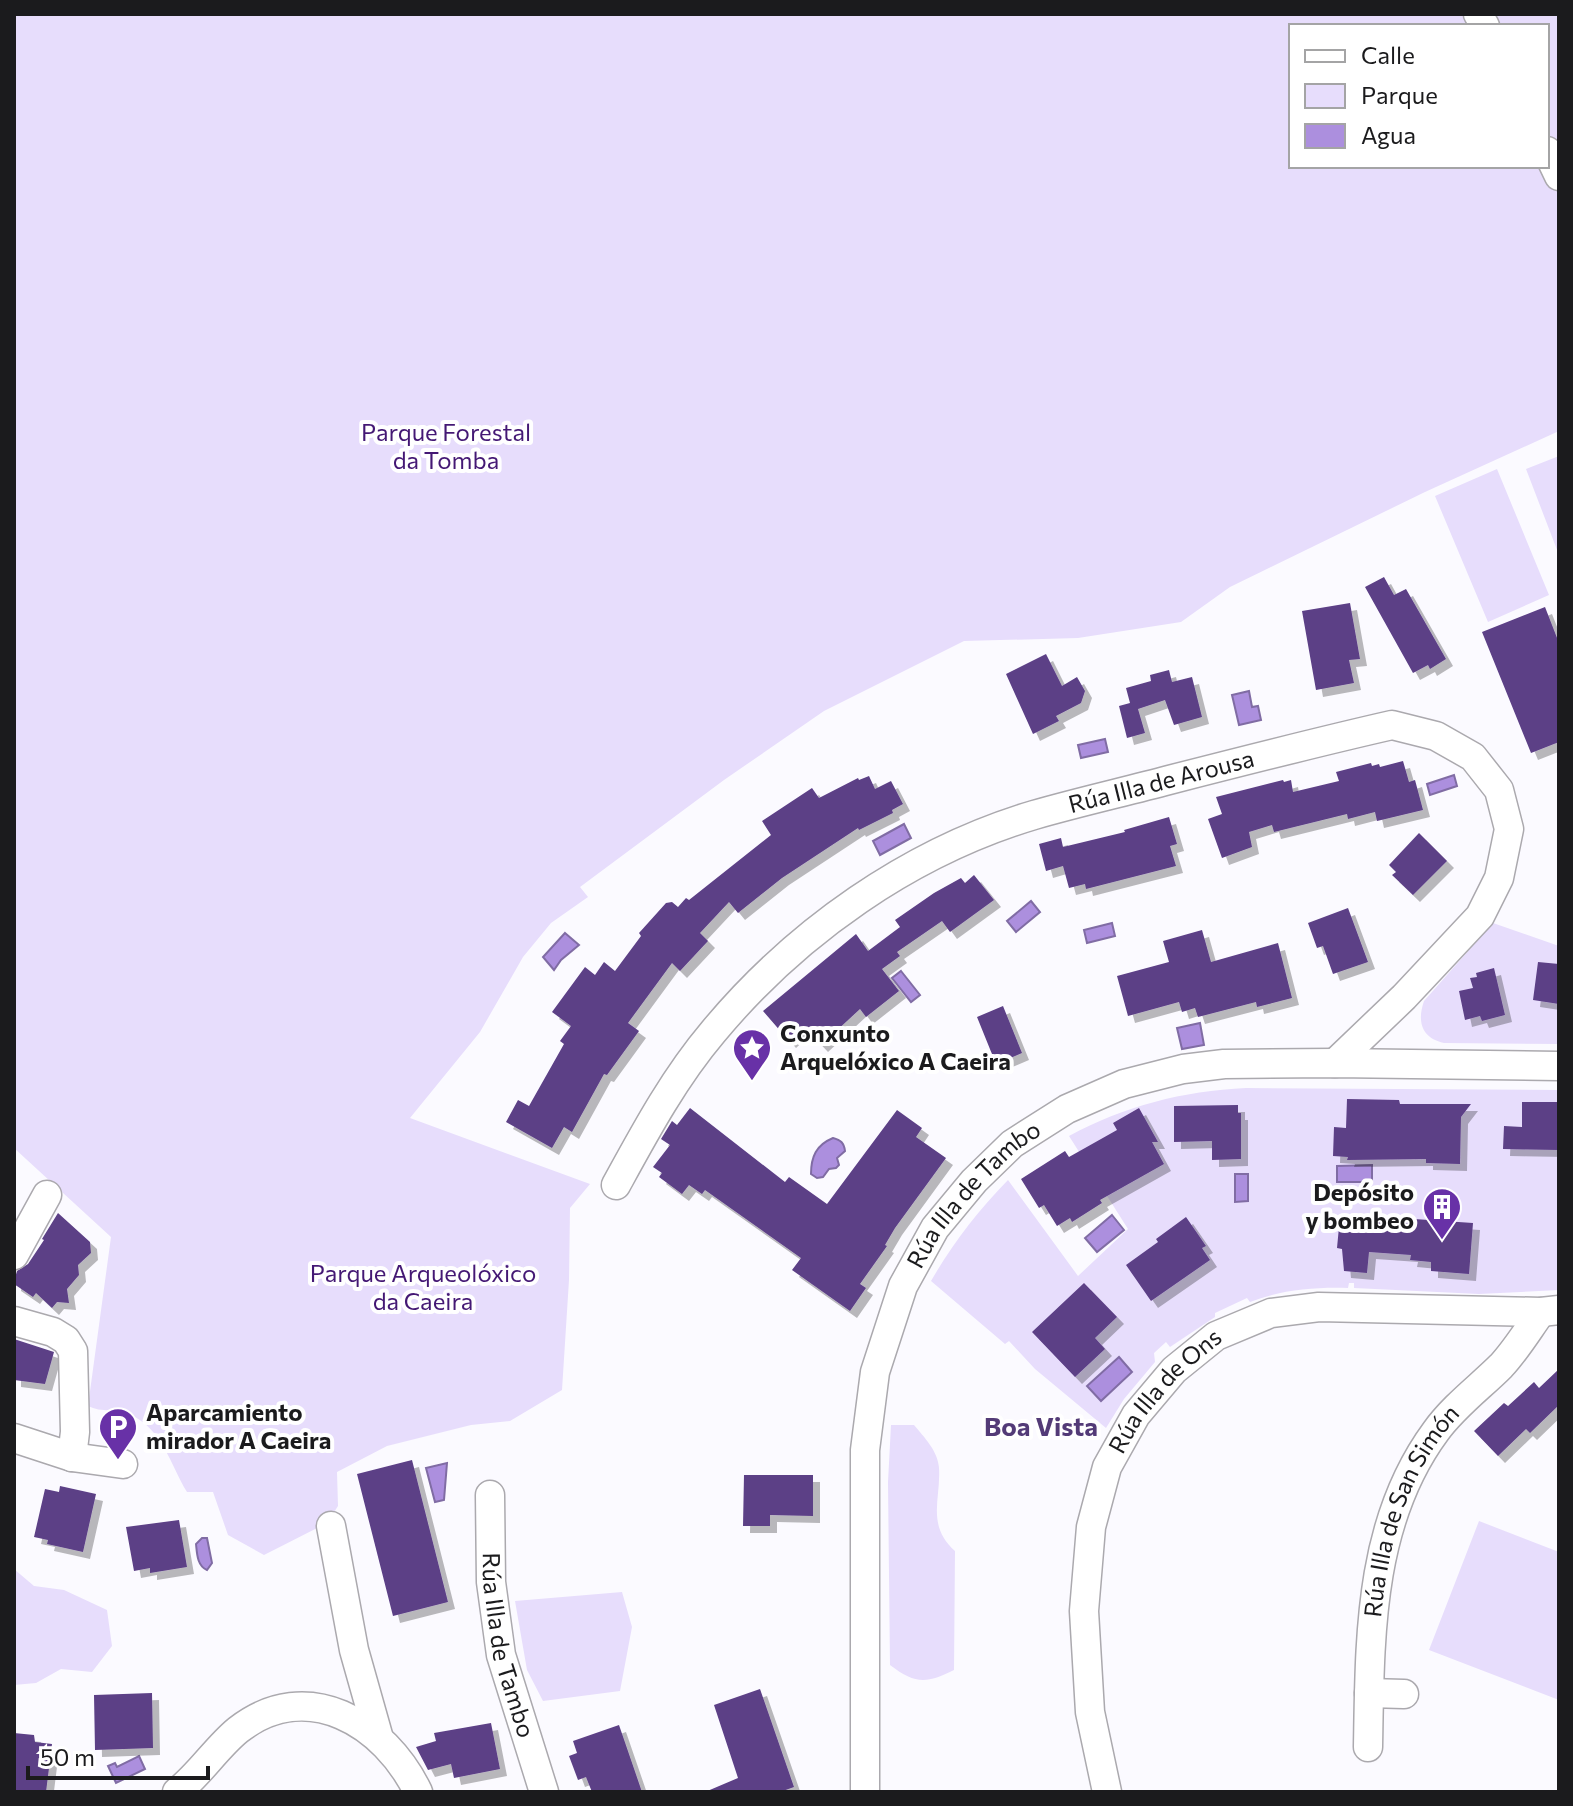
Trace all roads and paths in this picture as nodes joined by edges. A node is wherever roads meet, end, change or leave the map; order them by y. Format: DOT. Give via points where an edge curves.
graph roads {
  1 [pos="1549,155"];
  2 [pos="1559,176"];
  3 [pos="1335,1063"];
  4 [pos="1559,1066"];
  5 [pos="616,1185"];
  6 [pos="47,1195"];
  7 [pos="14,1255"];
  8 [pos="1550,1311"];
  9 [pos="14,1321"];
  10 [pos="14,1438"];
  11 [pos="72,1457"];
  12 [pos="123,1464"];
  13 [pos="490,1495"];
  14 [pos="331,1526"];
  15 [pos="1369,1693"];
  16 [pos="1404,1694"];
  17 [pos="378,1735"];
  18 [pos="1368,1747"];
  19 [pos="177,1792"];
  20 [pos="418,1792"];
  21 [pos="544,1792"];
  22 [pos="865,1792"];
  23 [pos="1107,1792"];
  1 -- 2 [label="street"];
  3 -- 4 [label="street, Rúa Illa de Tambo"];
  3 -- 5 [label="street, Rúa Illa de Arousa" via="1480,916 1499,878 1509,829 1499,790 1473,757 1436,736 1392,725 1032,816 919,863 864,895 805,939 713,1032 662,1101"];
  3 -- 22 [label="street, Rúa Illa de Tambo" via="1224,1064 1124,1084 1067,1109 1012,1144 935,1228 903,1286 875,1372 865,1450"];
  6 -- 7 [label="street"];
  8 -- 15 [label="street, Rúa Illa de San Simón" via="1436,1431 1410,1476 1376,1576"];
  8 -- 23 [label="street, Rúa Illa de Ons" via="1319,1307 1271,1313 1216,1336 1174,1370 1136,1415 1107,1467 1091,1527 1085,1625 1090,1712"];
  9 -- 11 [label="street" via="53,1332 73,1351"];
  10 -- 11 [label="street"];
  11 -- 12 [label="street"];
  13 -- 21 [label="street, Rúa Illa de Tambo" via="491,1582 501,1655"];
  14 -- 17 [label="street" via="354,1650"];
  15 -- 16 [label="street"];
  15 -- 18 [label="street, Rúa Illa de San Simón"];
  17 -- 19 [label="street" via="340,1712 308,1706 271,1710 238,1731"];
  17 -- 20 [label="street"];
}
